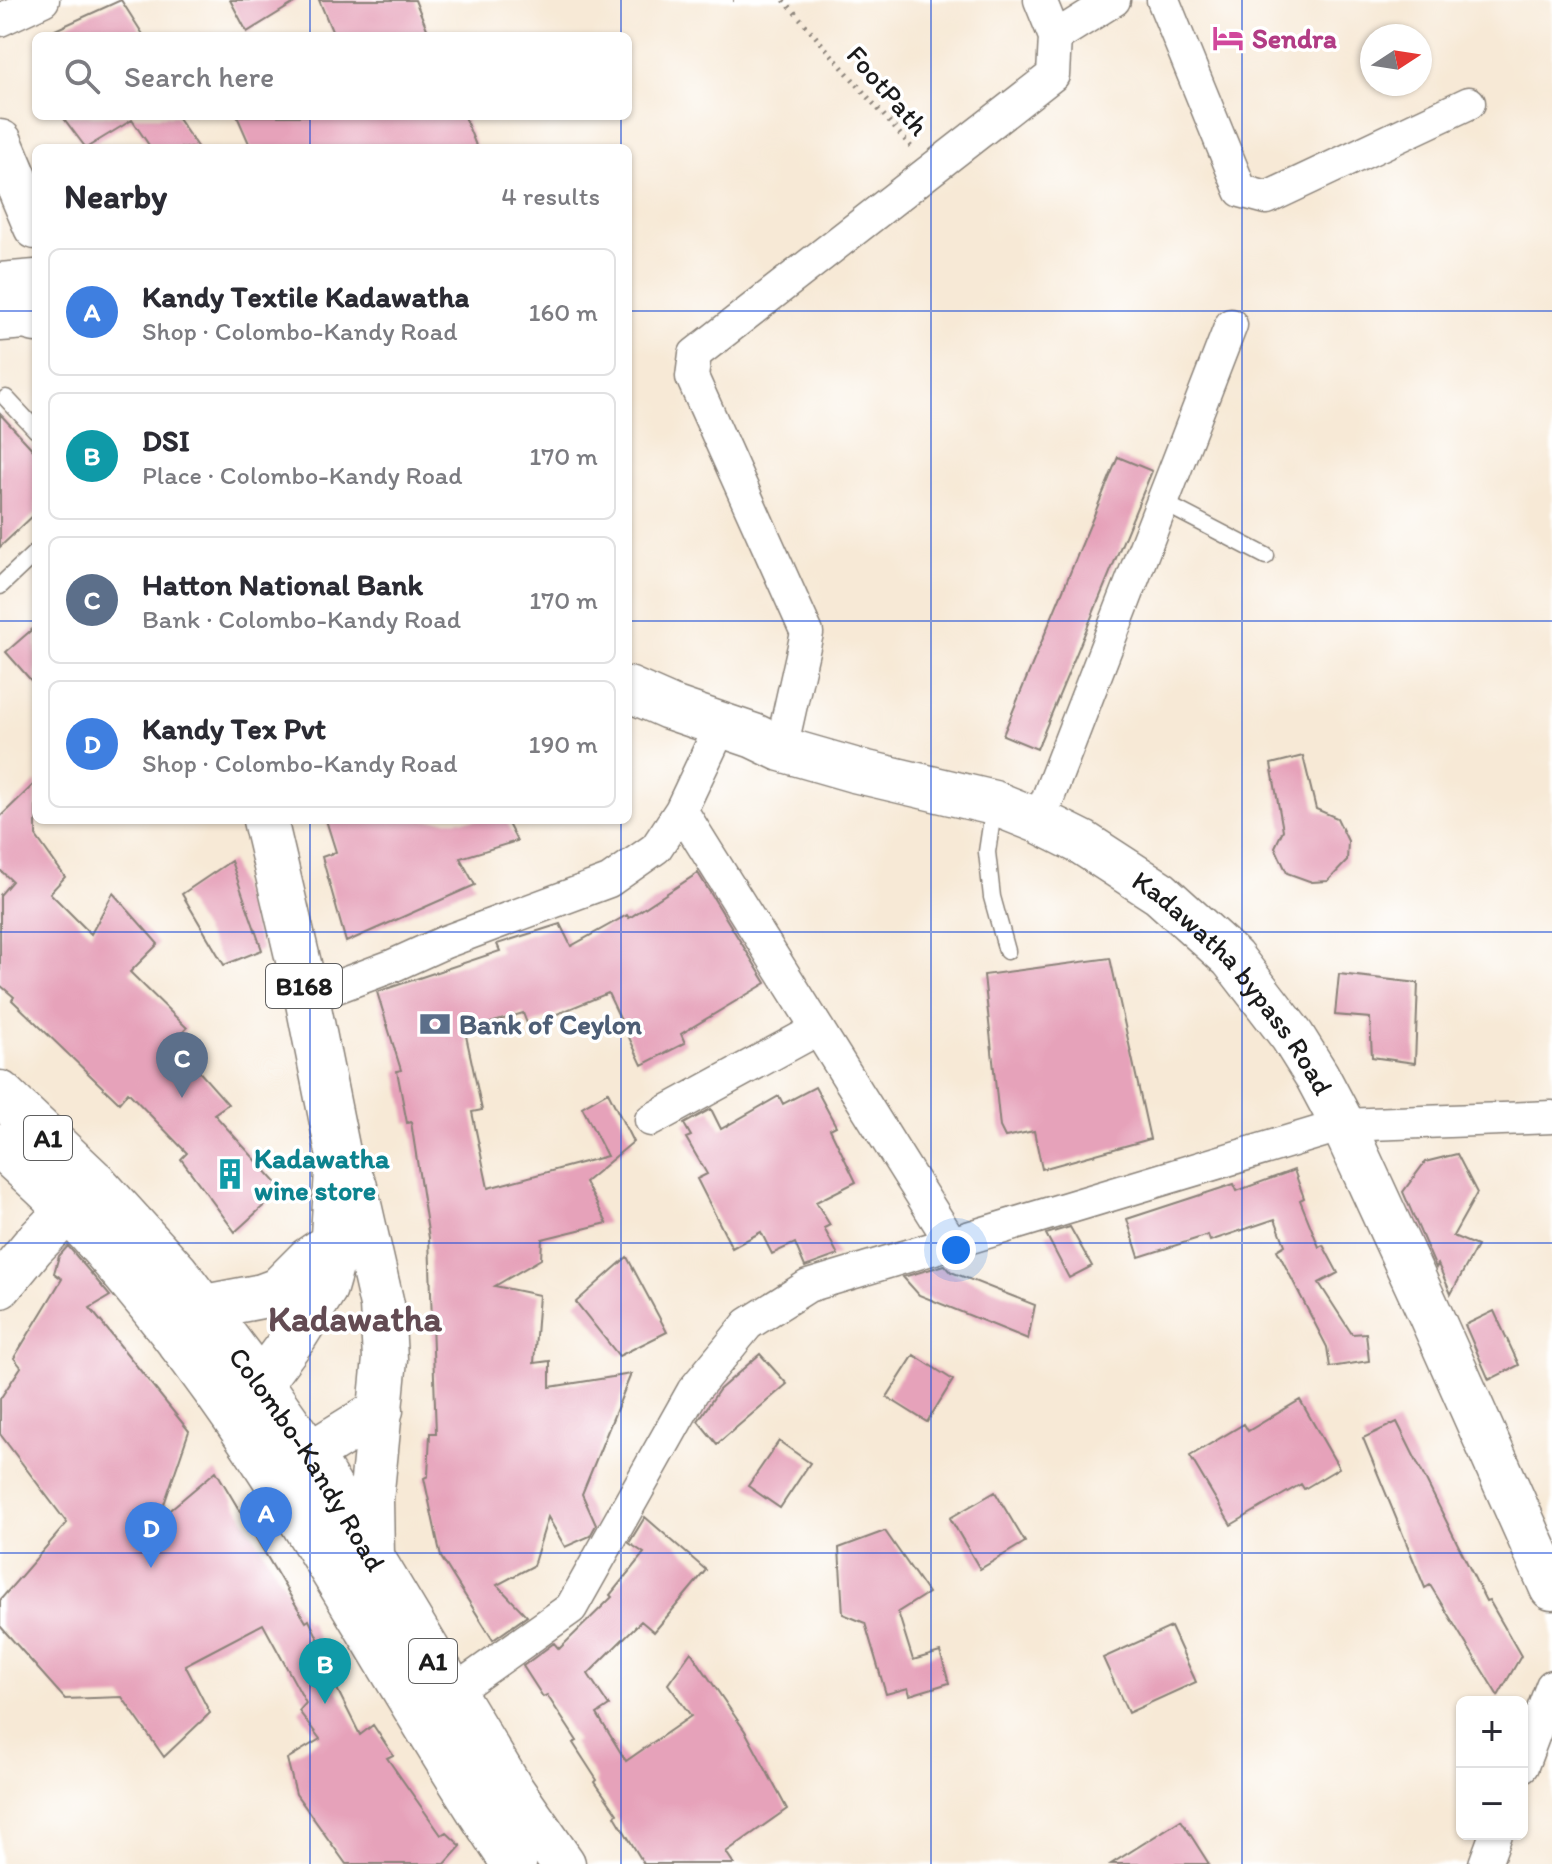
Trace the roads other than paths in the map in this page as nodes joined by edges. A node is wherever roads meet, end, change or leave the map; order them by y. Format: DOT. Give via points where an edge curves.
graph roads {
  1 [pos="43,0"];
  2 [pos="1040,0"];
  3 [pos="1114,0"];
  4 [pos="1163,0"];
  5 [pos="0,20"];
  6 [pos="1055,37"];
  7 [pos="1469,103"];
  8 [pos="0,142"];
  9 [pos="32,211"];
  10 [pos="32,282"];
  11 [pos="0,285"];
  12 [pos="0,319"];
  13 [pos="32,319"];
  14 [pos="1231,325"];
  15 [pos="6,398"];
  16 [pos="32,426"];
  17 [pos="1162,502"];
  18 [pos="32,556"];
  19 [pos="1266,556"];
  20 [pos="0,586"];
  21 [pos="632,672"];
  22 [pos="632,691"];
  23 [pos="632,718"];
  24 [pos="751,740"];
  25 [pos="994,803"];
  26 [pos="681,810"];
  27 [pos="1039,821"];
  28 [pos="266,824"];
  29 [pos="1007,951"];
  30 [pos="307,998"];
  31 [pos="818,1029"];
  32 [pos="0,1093"];
  33 [pos="1552,1117"];
  34 [pos="651,1120"];
  35 [pos="1343,1125"];
  36 [pos="0,1146"];
  37 [pos="338,1152"];
  38 [pos="81,1197"];
  39 [pos="951,1242"];
  40 [pos="333,1243"];
  41 [pos="0,1286"];
  42 [pos="204,1307"];
  43 [pos="260,1383"];
  44 [pos="226,1410"];
  45 [pos="381,1410"];
  46 [pos="310,1454"];
  47 [pos="275,1479"];
  48 [pos="372,1557"];
  49 [pos="1552,1588"];
  50 [pos="1552,1686"];
  51 [pos="453,1692"];
  52 [pos="1528,1750"];
  53 [pos="1494,1840"];
  54 [pos="505,1860"];
  55 [pos="563,1864"];
  56 [pos="1485,1864"];
  1 -- 5 [label="street"];
  2 -- 6 [label="street"];
  3 -- 6 [label="street"];
  4 -- 7 [label="street" via="1241,191 1267,198"];
  6 -- 24 [label="street" via="1053,75 695,354 692,377 807,633"];
  8 -- 9 [label="main road"];
  10 -- 11 [label="main road"];
  12 -- 13 [label="main road"];
  14 -- 17 [label="street"];
  15 -- 16 [label="lane"];
  17 -- 19 [label="lane"];
  17 -- 27 [label="street"];
  18 -- 20 [label="lane"];
  21 -- 24 [label="main road"];
  22 -- 24 [label="main road, Kadawatha bypass Road"];
  23 -- 24 [label="main road" via="699,735"];
  24 -- 25 [label="main road, Kadawatha bypass Road"];
  24 -- 26 [label="street"];
  25 -- 27 [label="main road, Kadawatha bypass Road"];
  25 -- 29 [label="lane" via="987,852 992,897"];
  26 -- 30 [label="street" via="656,848 609,881"];
  26 -- 31 [label="street"];
  27 -- 35 [label="main road, Kadawatha bypass Road" via="1160,893 1232,958 1292,1036"];
  28 -- 30 [label="main road, B168"];
  30 -- 37 [label="main road, B168"];
  31 -- 34 [label="street"];
  31 -- 39 [label="street"];
  32 -- 38 [label="main road, Colombo-Kandy Road / A1"];
  33 -- 35 [label="street"];
  35 -- 39 [label="street"];
  35 -- 49 [label="main road, Kadawatha bypass Road"];
  36 -- 38 [label="main road, Colombo-Kandy Road / A1"];
  37 -- 40 [label="main road, B168"];
  37 -- 45 [label="main road, B168" via="355,1187 382,1305"];
  38 -- 41 [label="main road"];
  38 -- 42 [label="main road, Colombo-Kandy Road / A1" via="176,1272"];
  38 -- 44 [label="main road, Colombo-Kandy Road / A1" via="98,1242"];
  39 -- 51 [label="street" via="808,1286 748,1324 693,1391 571,1608"];
  40 -- 42 [label="main road" via="278,1290"];
  40 -- 43 [label="main road, B168" via="325,1288"];
  42 -- 43 [label="main road, Colombo-Kandy Road / A1"];
  43 -- 44 [label="main road"];
  43 -- 46 [label="main road, Colombo-Kandy Road / A1"];
  44 -- 47 [label="main road, Colombo-Kandy Road / A1"];
  45 -- 46 [label="main road"];
  45 -- 48 [label="main road, B168" via="371,1500"];
  46 -- 47 [label="main road"];
  46 -- 48 [label="main road, Colombo-Kandy Road / A1"];
  47 -- 54 [label="main road, Colombo-Kandy Road / A1"];
  48 -- 51 [label="main road, Colombo-Kandy Road / A1"];
  50 -- 52 [label="street"];
  51 -- 55 [label="main road, Colombo-Kandy Road / A1"];
  53 -- 56 [label="street"];
}
